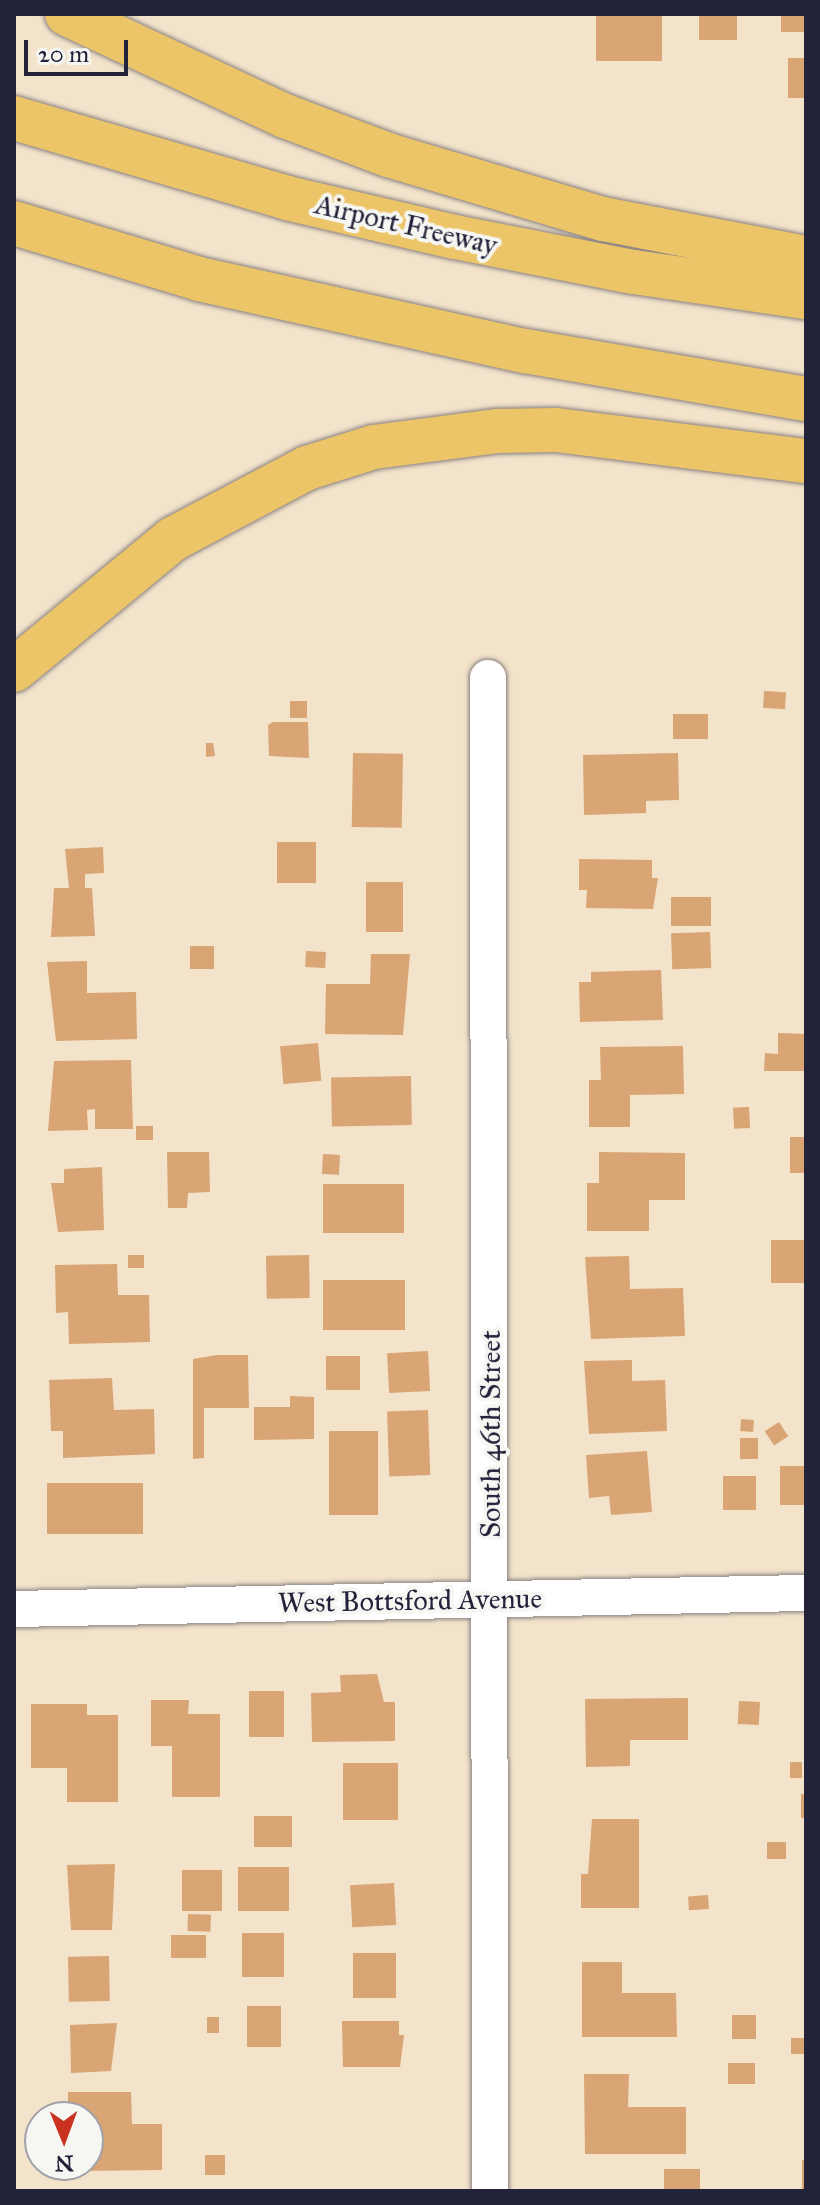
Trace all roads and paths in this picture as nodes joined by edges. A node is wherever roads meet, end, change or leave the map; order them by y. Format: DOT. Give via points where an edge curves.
graph roads {
  1 [pos="67,14"];
  2 [pos="14,118"];
  3 [pos="14,223"];
  4 [pos="806,258"];
  5 [pos="806,297"];
  6 [pos="806,399"];
  7 [pos="806,461"];
  8 [pos="14,670"];
  9 [pos="488,678"];
  10 [pos="806,1593"];
  11 [pos="492,1599"];
  12 [pos="14,1609"];
  13 [pos="490,2191"];
  1 -- 4 [label="highway" via="285,116 388,155 603,219"];
  2 -- 5 [label="highway, Airport Freeway" via="287,198 455,237 634,272"];
  3 -- 6 [label="highway" via="230,286 525,351"];
  7 -- 8 [label="highway" via="556,430 498,431 374,447 307,468 173,539"];
  9 -- 11 [label="street, South 46th Street"];
  10 -- 11 [label="street, West Bottsford Avenue"];
  11 -- 12 [label="street, West Bottsford Avenue"];
  11 -- 13 [label="street, South 46th Street"];
}
